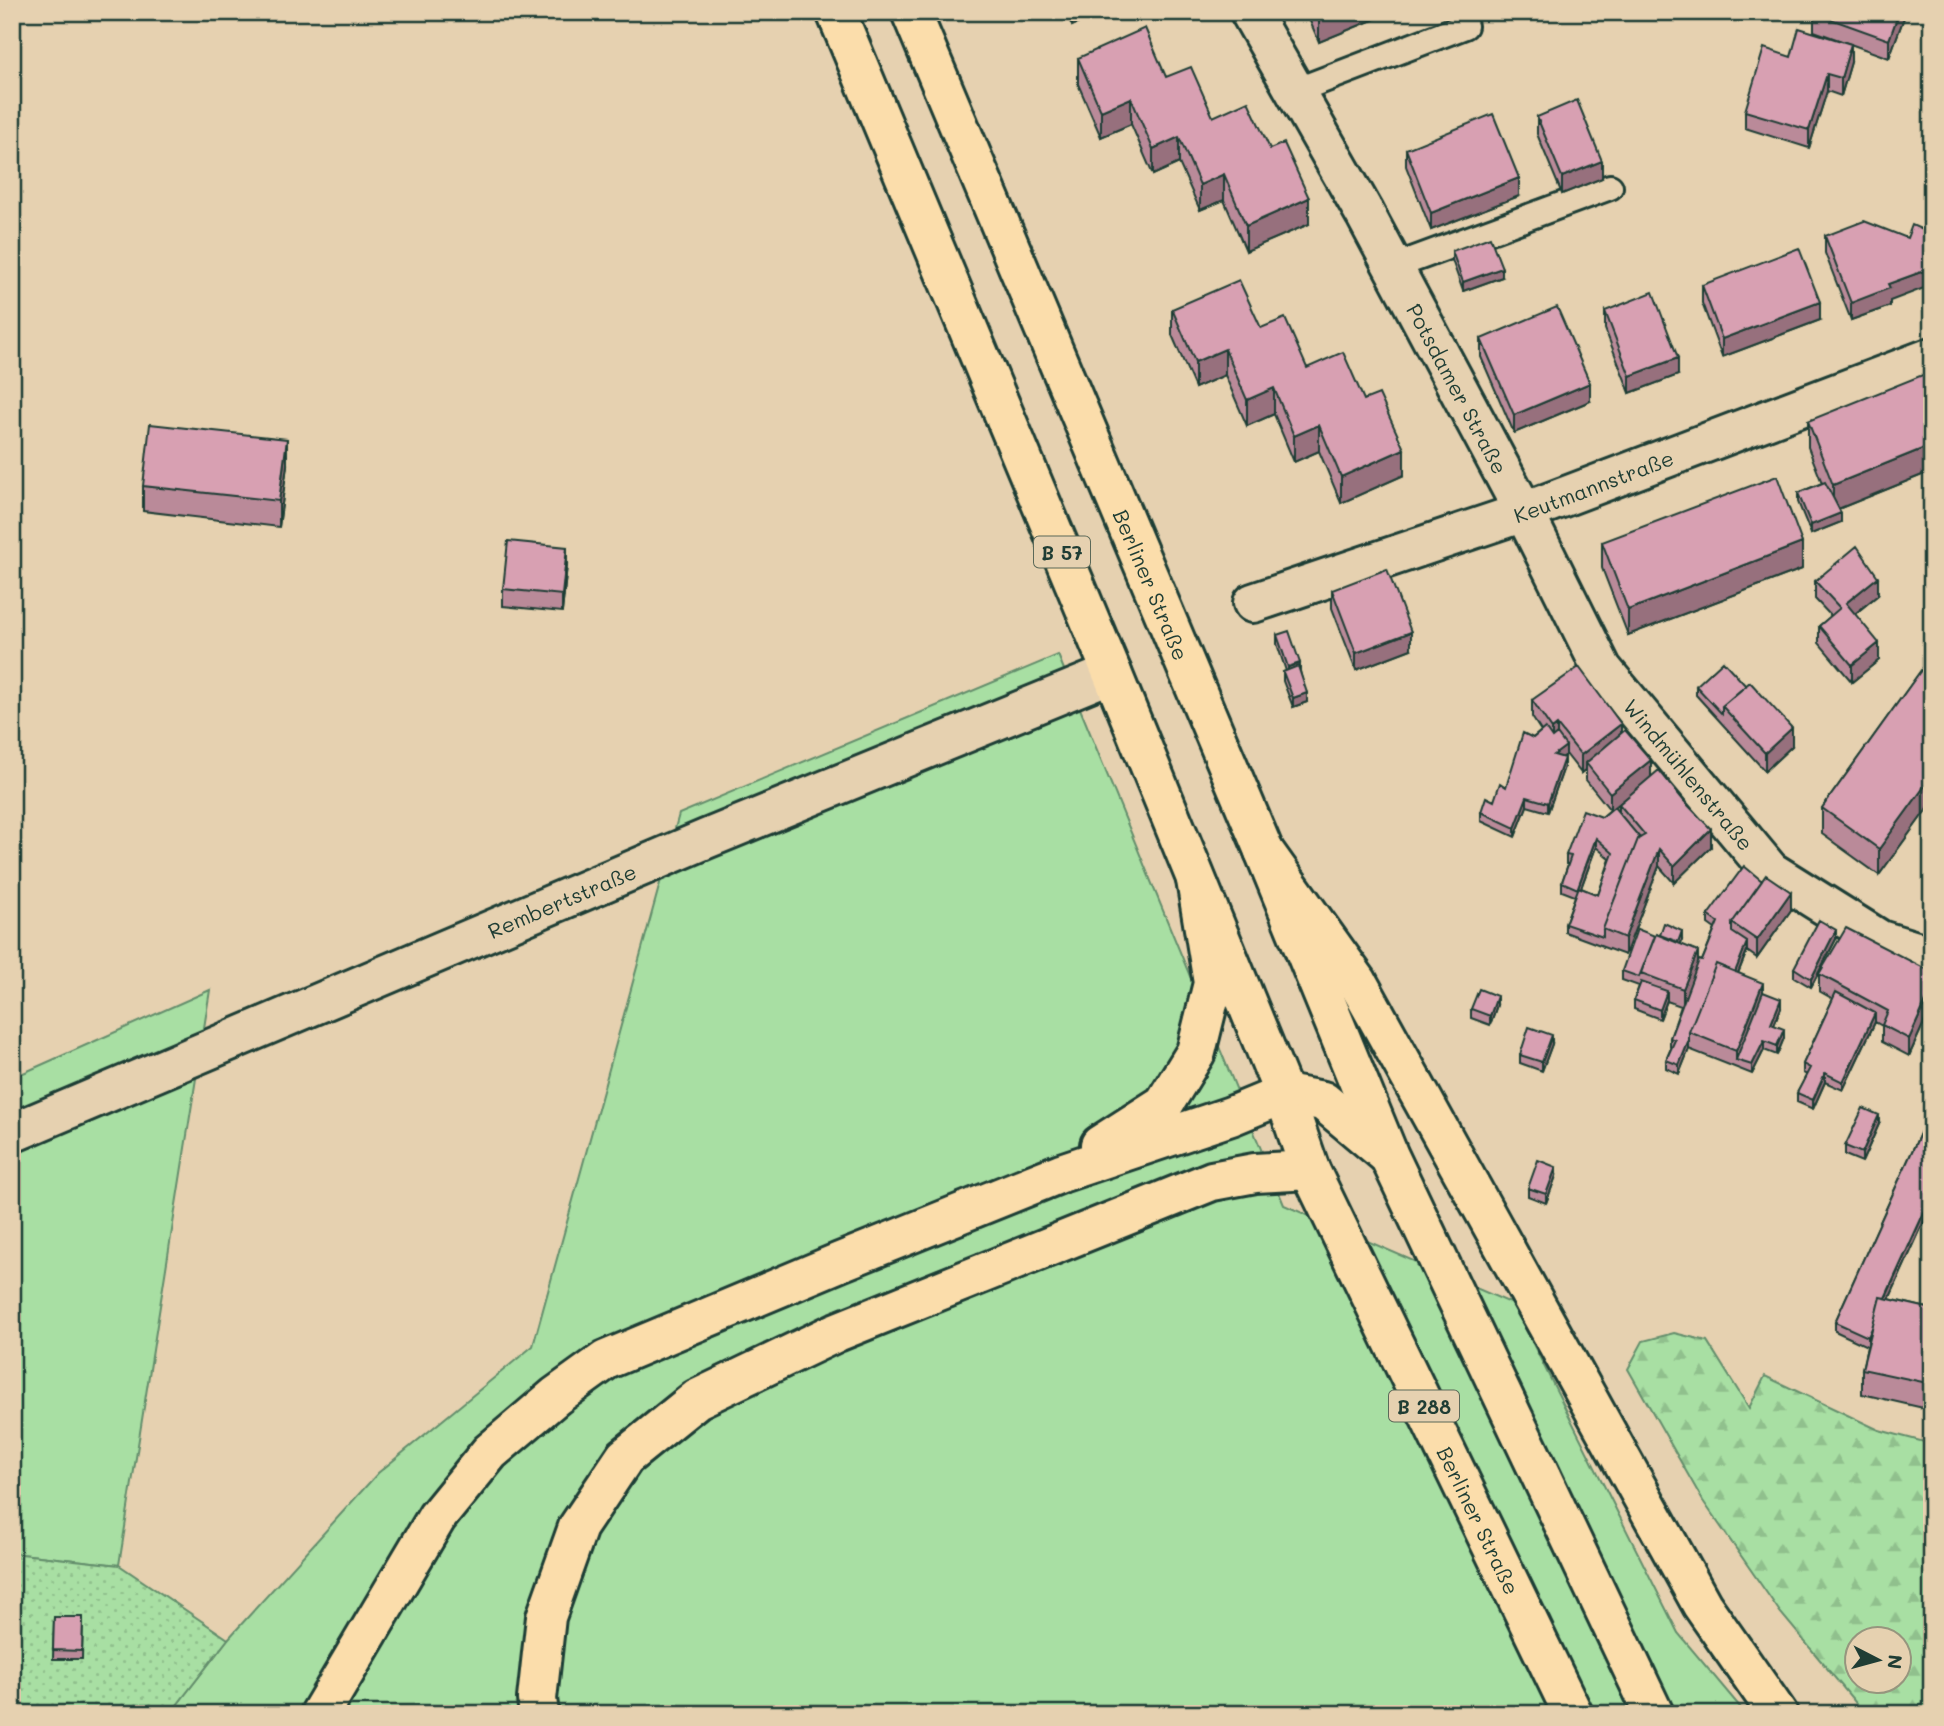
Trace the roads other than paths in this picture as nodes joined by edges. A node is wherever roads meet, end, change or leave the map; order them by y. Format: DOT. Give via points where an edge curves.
graph roads {
  1 [pos="835,12"];
  2 [pos="911,12"];
  3 [pos="1250,12"];
  4 [pos="1465,26"];
  5 [pos="1294,91"];
  6 [pos="1610,187"];
  7 [pos="1393,267"];
  8 [pos="1932,357"];
  9 [pos="1524,512"];
  10 [pos="1253,603"];
  11 [pos="1112,673"];
  12 [pos="1264,851"];
  13 [pos="1196,880"];
  14 [pos="1932,956"];
  15 [pos="1283,1094"];
  16 [pos="12,1133"];
  17 [pos="1389,1156"];
  18 [pos="1310,1170"];
  19 [pos="1061,1173"];
  20 [pos="320,1714"];
  21 [pos="539,1714"];
  22 [pos="1573,1714"];
  23 [pos="1654,1714"];
  24 [pos="1777,1714"];
  1 -- 11 [label="main road, Berliner Straße / B 57"];
  2 -- 12 [label="main road, Berliner Straße"];
  3 -- 5 [label="street, Potsdamer Straße"];
  4 -- 5 [label="lane"];
  5 -- 7 [label="street, Potsdamer Straße"];
  6 -- 7 [label="lane"];
  7 -- 9 [label="street, Potsdamer Straße"];
  8 -- 9 [label="street, Keutmannstraße"];
  9 -- 10 [label="street, Keutmannstraße"];
  9 -- 14 [label="street, Windmühlenstraße" via="1602,669 1770,871 1880,940"];
  11 -- 13 [label="main road, Berliner Straße / B 57"];
  11 -- 16 [label="street, Rembertstraße"];
  12 -- 17 [label="main road, Berliner Straße"];
  12 -- 24 [label="main road" via="1357,981 1702,1605"];
  13 -- 15 [label="main road, Berliner Straße / B 57"];
  13 -- 19 [label="main road" via="1213,983 1196,1052 1164,1104"];
  15 -- 17 [label="main road, Berliner Straße" via="1323,1101"];
  15 -- 18 [label="main road, Berliner Straße / B 288"];
  15 -- 19 [label="main road"];
  17 -- 23 [label="main road, Berliner Straße"];
  18 -- 21 [label="main road" via="1212,1181 837,1332 697,1399 625,1457 578,1527 546,1617"];
  18 -- 22 [label="main road, Berliner Straße / B 288"];
  19 -- 20 [label="main road" via="606,1360 556,1396 490,1451 438,1517"];
}
